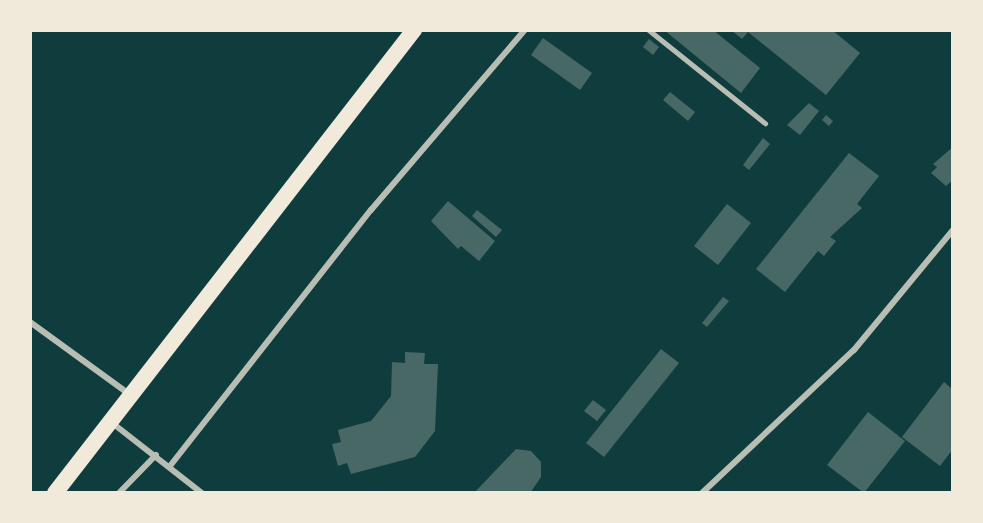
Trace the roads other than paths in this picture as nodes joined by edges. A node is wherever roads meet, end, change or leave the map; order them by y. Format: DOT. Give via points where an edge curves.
graph roads {
  1 [pos="414,30"];
  2 [pos="525,30"];
  3 [pos="649,30"];
  4 [pos="765,123"];
  5 [pos="953,230"];
  6 [pos="30,322"];
  7 [pos="131,395"];
  8 [pos="111,421"];
  9 [pos="156,455"];
  10 [pos="170,466"];
  11 [pos="55,493"];
  12 [pos="119,493"];
  13 [pos="202,493"];
  14 [pos="702,493"];
  1 -- 7 [label="highway"];
  2 -- 10 [label="street" via="370,210"];
  3 -- 4 [label="lane"];
  5 -- 14 [label="street" via="854,350"];
  6 -- 7 [label="street"];
  7 -- 8 [label="highway"];
  8 -- 9 [label="street"];
  8 -- 11 [label="highway"];
  9 -- 10 [label="street"];
  9 -- 12 [label="street"];
  10 -- 13 [label="street"];
}
